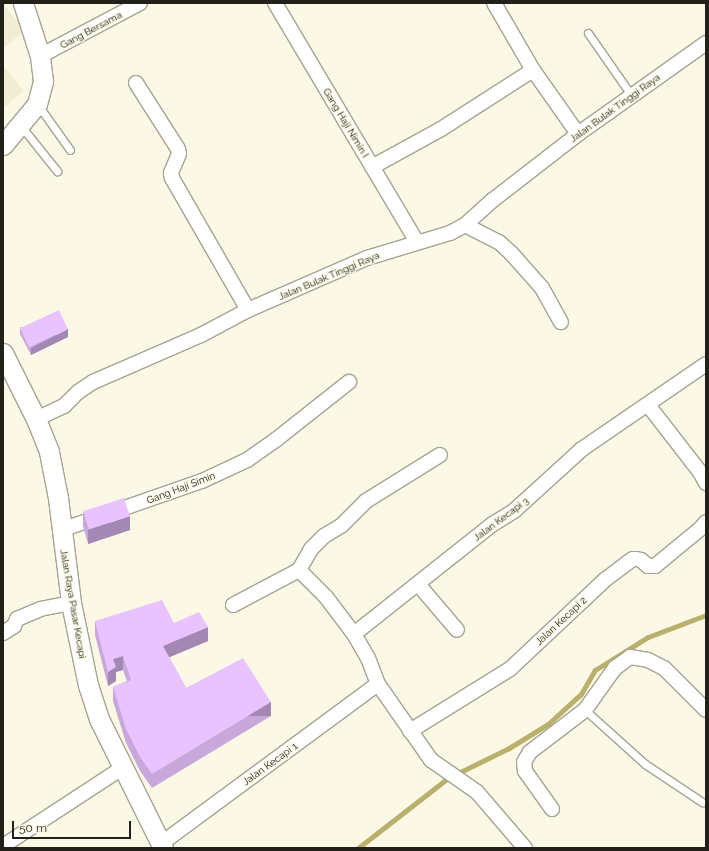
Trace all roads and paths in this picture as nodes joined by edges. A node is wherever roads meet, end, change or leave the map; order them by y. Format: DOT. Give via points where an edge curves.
graph roads {
  1 [pos="23,3"];
  2 [pos="140,3"];
  3 [pos="276,3"];
  4 [pos="494,3"];
  5 [pos="588,33"];
  6 [pos="705,46"];
  7 [pos="40,56"];
  8 [pos="533,70"];
  9 [pos="136,83"];
  10 [pos="632,96"];
  11 [pos="37,104"];
  12 [pos="21,126"];
  13 [pos="578,134"];
  14 [pos="3,145"];
  15 [pos="70,150"];
  16 [pos="372,167"];
  17 [pos="57,171"];
  18 [pos="465,225"];
  19 [pos="417,242"];
  20 [pos="248,310"];
  21 [pos="561,322"];
  22 [pos="5,362"];
  23 [pos="706,364"];
  24 [pos="348,382"];
  25 [pos="648,405"];
  26 [pos="36,419"];
  27 [pos="440,455"];
  28 [pos="706,483"];
  29 [pos="706,522"];
  30 [pos="61,530"];
  31 [pos="299,570"];
  32 [pos="418,584"];
  33 [pos="71,603"];
  34 [pos="233,605"];
  35 [pos="457,630"];
  36 [pos="3,633"];
  37 [pos="354,634"];
  38 [pos="378,684"];
  39 [pos="585,710"];
  40 [pos="706,710"];
  41 [pos="410,731"];
  42 [pos="122,768"];
  43 [pos="702,802"];
  44 [pos="552,809"];
  45 [pos="162,845"];
  46 [pos="3,846"];
  47 [pos="525,848"];
  1 -- 7 [label="street"];
  2 -- 7 [label="street, Gang Bersama"];
  3 -- 16 [label="street, Gang Haji Nimin I"];
  4 -- 8 [label="street"];
  5 -- 10 [label="lane"];
  6 -- 10 [label="street, Jalan Bulak Tinggi Raya"];
  7 -- 11 [label="street" via="43,81"];
  8 -- 13 [label="street"];
  8 -- 16 [label="street" via="441,129"];
  9 -- 20 [label="street" via="178,149 179,154 170,173 172,178"];
  10 -- 13 [label="street, Jalan Bulak Tinggi Raya"];
  11 -- 12 [label="street"];
  11 -- 15 [label="lane"];
  12 -- 14 [label="street"];
  12 -- 17 [label="lane"];
  13 -- 18 [label="street, Jalan Bulak Tinggi Raya"];
  16 -- 19 [label="street, Gang Haji Nimin I"];
  18 -- 19 [label="street, Jalan Bulak Tinggi Raya" via="450,233"];
  18 -- 21 [label="street" via="499,242 511,253 542,288"];
  19 -- 20 [label="street, Jalan Bulak Tinggi Raya" via="367,258"];
  20 -- 26 [label="street, Jalan Bulak Tinggi Raya" via="93,382 64,406"];
  22 -- 26 [label="street, Jalan Raya Pasar Kecapi"];
  23 -- 25 [label="street"];
  24 -- 30 [label="street, Gang Haji Simin" via="247,460 202,482"];
  25 -- 28 [label="street"];
  25 -- 32 [label="street, Jalan Kecapi 3" via="582,449 515,510 493,524"];
  26 -- 30 [label="street, Jalan Raya Pasar Kecapi" via="49,452 54,474"];
  27 -- 31 [label="street" via="366,501 342,525 324,536 311,549"];
  29 -- 41 [label="street, Jalan Kecapi 2" via="655,566 648,566 641,560 632,559 626,563 510,670"];
  30 -- 33 [label="street, Jalan Raya Pasar Kecapi"];
  31 -- 34 [label="street"];
  31 -- 37 [label="street" via="326,597"];
  32 -- 35 [label="street"];
  32 -- 37 [label="street, Jalan Kecapi 3"];
  33 -- 36 [label="street" via="40,608 17,619 14,626"];
  33 -- 42 [label="street, Jalan Raya Pasar Kecapi" via="82,659 99,719"];
  37 -- 38 [label="street" via="368,658"];
  38 -- 41 [label="street"];
  38 -- 45 [label="street, Jalan Kecapi 1"];
  39 -- 40 [label="street" via="615,668 630,657 648,660 664,668"];
  39 -- 43 [label="lane" via="644,764"];
  39 -- 44 [label="street" via="530,752 524,762 525,771"];
  41 -- 47 [label="street" via="431,760 477,792"];
  42 -- 45 [label="street, Jalan Raya Pasar Kecapi"];
  42 -- 46 [label="street"];
}
